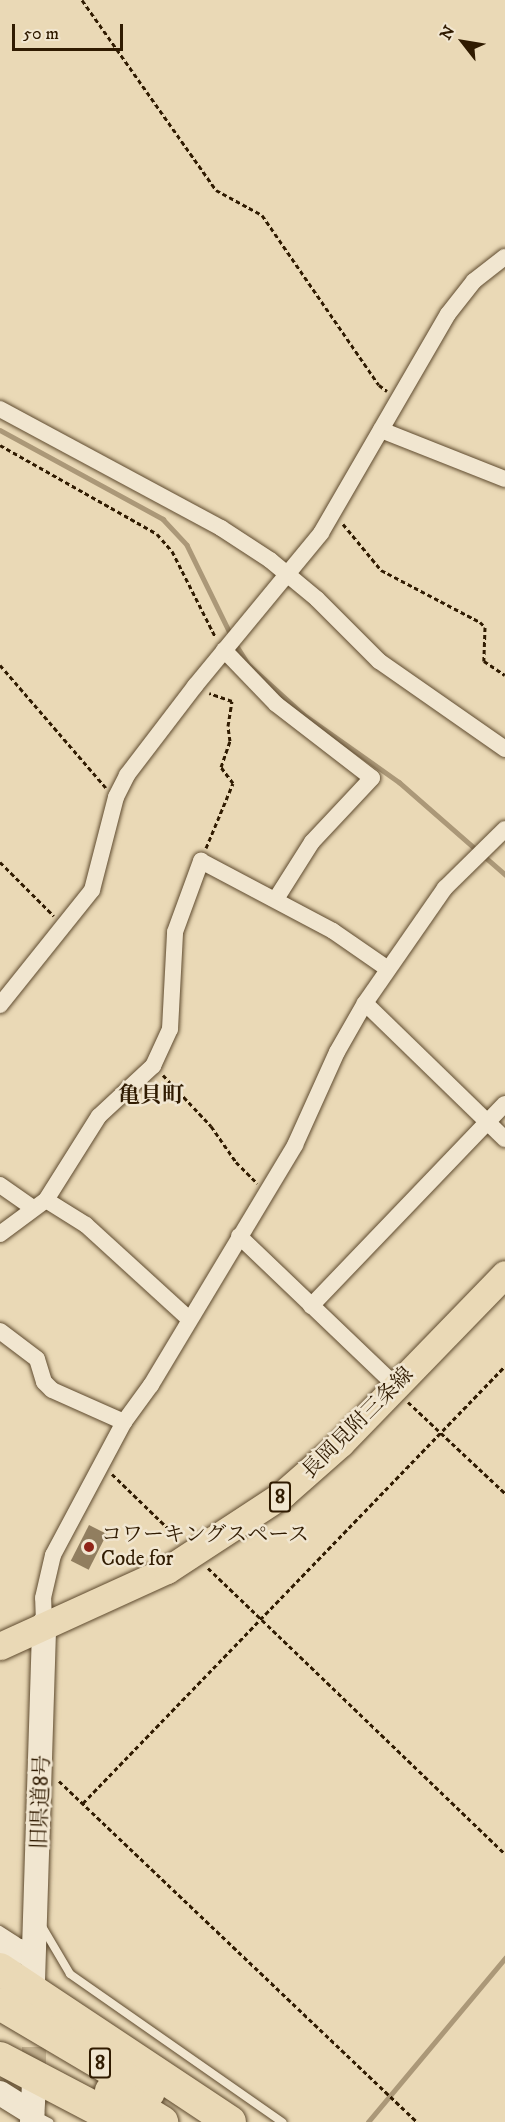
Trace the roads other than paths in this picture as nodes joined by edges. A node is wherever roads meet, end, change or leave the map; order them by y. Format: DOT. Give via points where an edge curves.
graph roads {
  1 [pos="505,257"];
  2 [pos="0,409"];
  3 [pos="381,430"];
  4 [pos="505,479"];
  5 [pos="287,574"];
  6 [pos="224,650"];
  7 [pos="505,749"];
  8 [pos="505,829"];
  9 [pos="276,899"];
  10 [pos="388,969"];
  11 [pos="365,1003"];
  12 [pos="0,1005"];
  13 [pos="505,1104"];
  14 [pos="488,1122"];
  15 [pos="505,1139"];
  16 [pos="0,1185"];
  17 [pos="39,1203"];
  18 [pos="0,1234"];
  19 [pos="239,1236"];
  20 [pos="505,1274"];
  21 [pos="311,1306"];
  22 [pos="188,1318"];
  23 [pos="0,1331"];
  24 [pos="394,1388"];
  25 [pos="124,1422"];
  26 [pos="44,1623"];
  27 [pos="0,1646"];
  28 [pos="38,1920"];
  29 [pos="0,1930"];
  30 [pos="0,1945"];
  31 [pos="33,1955"];
  32 [pos="0,1969"];
  33 [pos="33,1981"];
  34 [pos="0,2004"];
  35 [pos="0,2026"];
  36 [pos="0,2058"];
  37 [pos="34,2083"];
  38 [pos="0,2093"];
  39 [pos="38,2119"];
  40 [pos="122,2122"];
  41 [pos="162,2122"];
  42 [pos="200,2122"];
  43 [pos="230,2122"];
  44 [pos="282,2122"];
  1 -- 3 [label="street" via="474,280 460,297"];
  2 -- 5 [label="street" via="221,528"];
  3 -- 4 [label="street"];
  3 -- 5 [label="street" via="335,514"];
  5 -- 6 [label="street"];
  5 -- 7 [label="street" via="379,661"];
  6 -- 9 [label="street" via="276,704 372,778 312,842"];
  6 -- 12 [label="street" via="139,758 116,797 99,874 84,905"];
  8 -- 10 [label="street" via="445,888"];
  9 -- 10 [label="street"];
  9 -- 17 [label="street" via="201,861 175,932 170,1029 153,1066 99,1116"];
  10 -- 11 [label="street"];
  11 -- 14 [label="street"];
  11 -- 19 [label="street" via="337,1052 295,1145"];
  13 -- 14 [label="street"];
  14 -- 15 [label="street"];
  14 -- 21 [label="street"];
  16 -- 17 [label="street"];
  17 -- 18 [label="street"];
  17 -- 22 [label="street" via="86,1225"];
  19 -- 21 [label="street"];
  19 -- 22 [label="street"];
  20 -- 24 [label="main road, 長岡見附三条線 / 8"];
  21 -- 24 [label="street"];
  22 -- 25 [label="street" via="151,1385"];
  23 -- 25 [label="street" via="37,1359 44,1382 52,1390"];
  24 -- 26 [label="main road, 長岡見附三条線 / 8" via="341,1443 283,1494 194,1555"];
  25 -- 26 [label="street" via="53,1555 43,1598"];
  26 -- 27 [label="main road, 長岡見附三条線 / 8"];
  26 -- 28 [label="street, 旧県道8号"];
  28 -- 31 [label="street, 旧県道8号"];
  28 -- 44 [label="lane" via="70,1974"];
  29 -- 31 [label="lane"];
  30 -- 31 [label="street"];
  31 -- 33 [label="street, 旧県道8号"];
  32 -- 43 [label="highway"];
  34 -- 42 [label="highway, 8"];
  35 -- 41 [label="highway, 8"];
  36 -- 40 [label="highway"];
  37 -- 39 [label="street"];
  38 -- 39 [label="street"];
}
